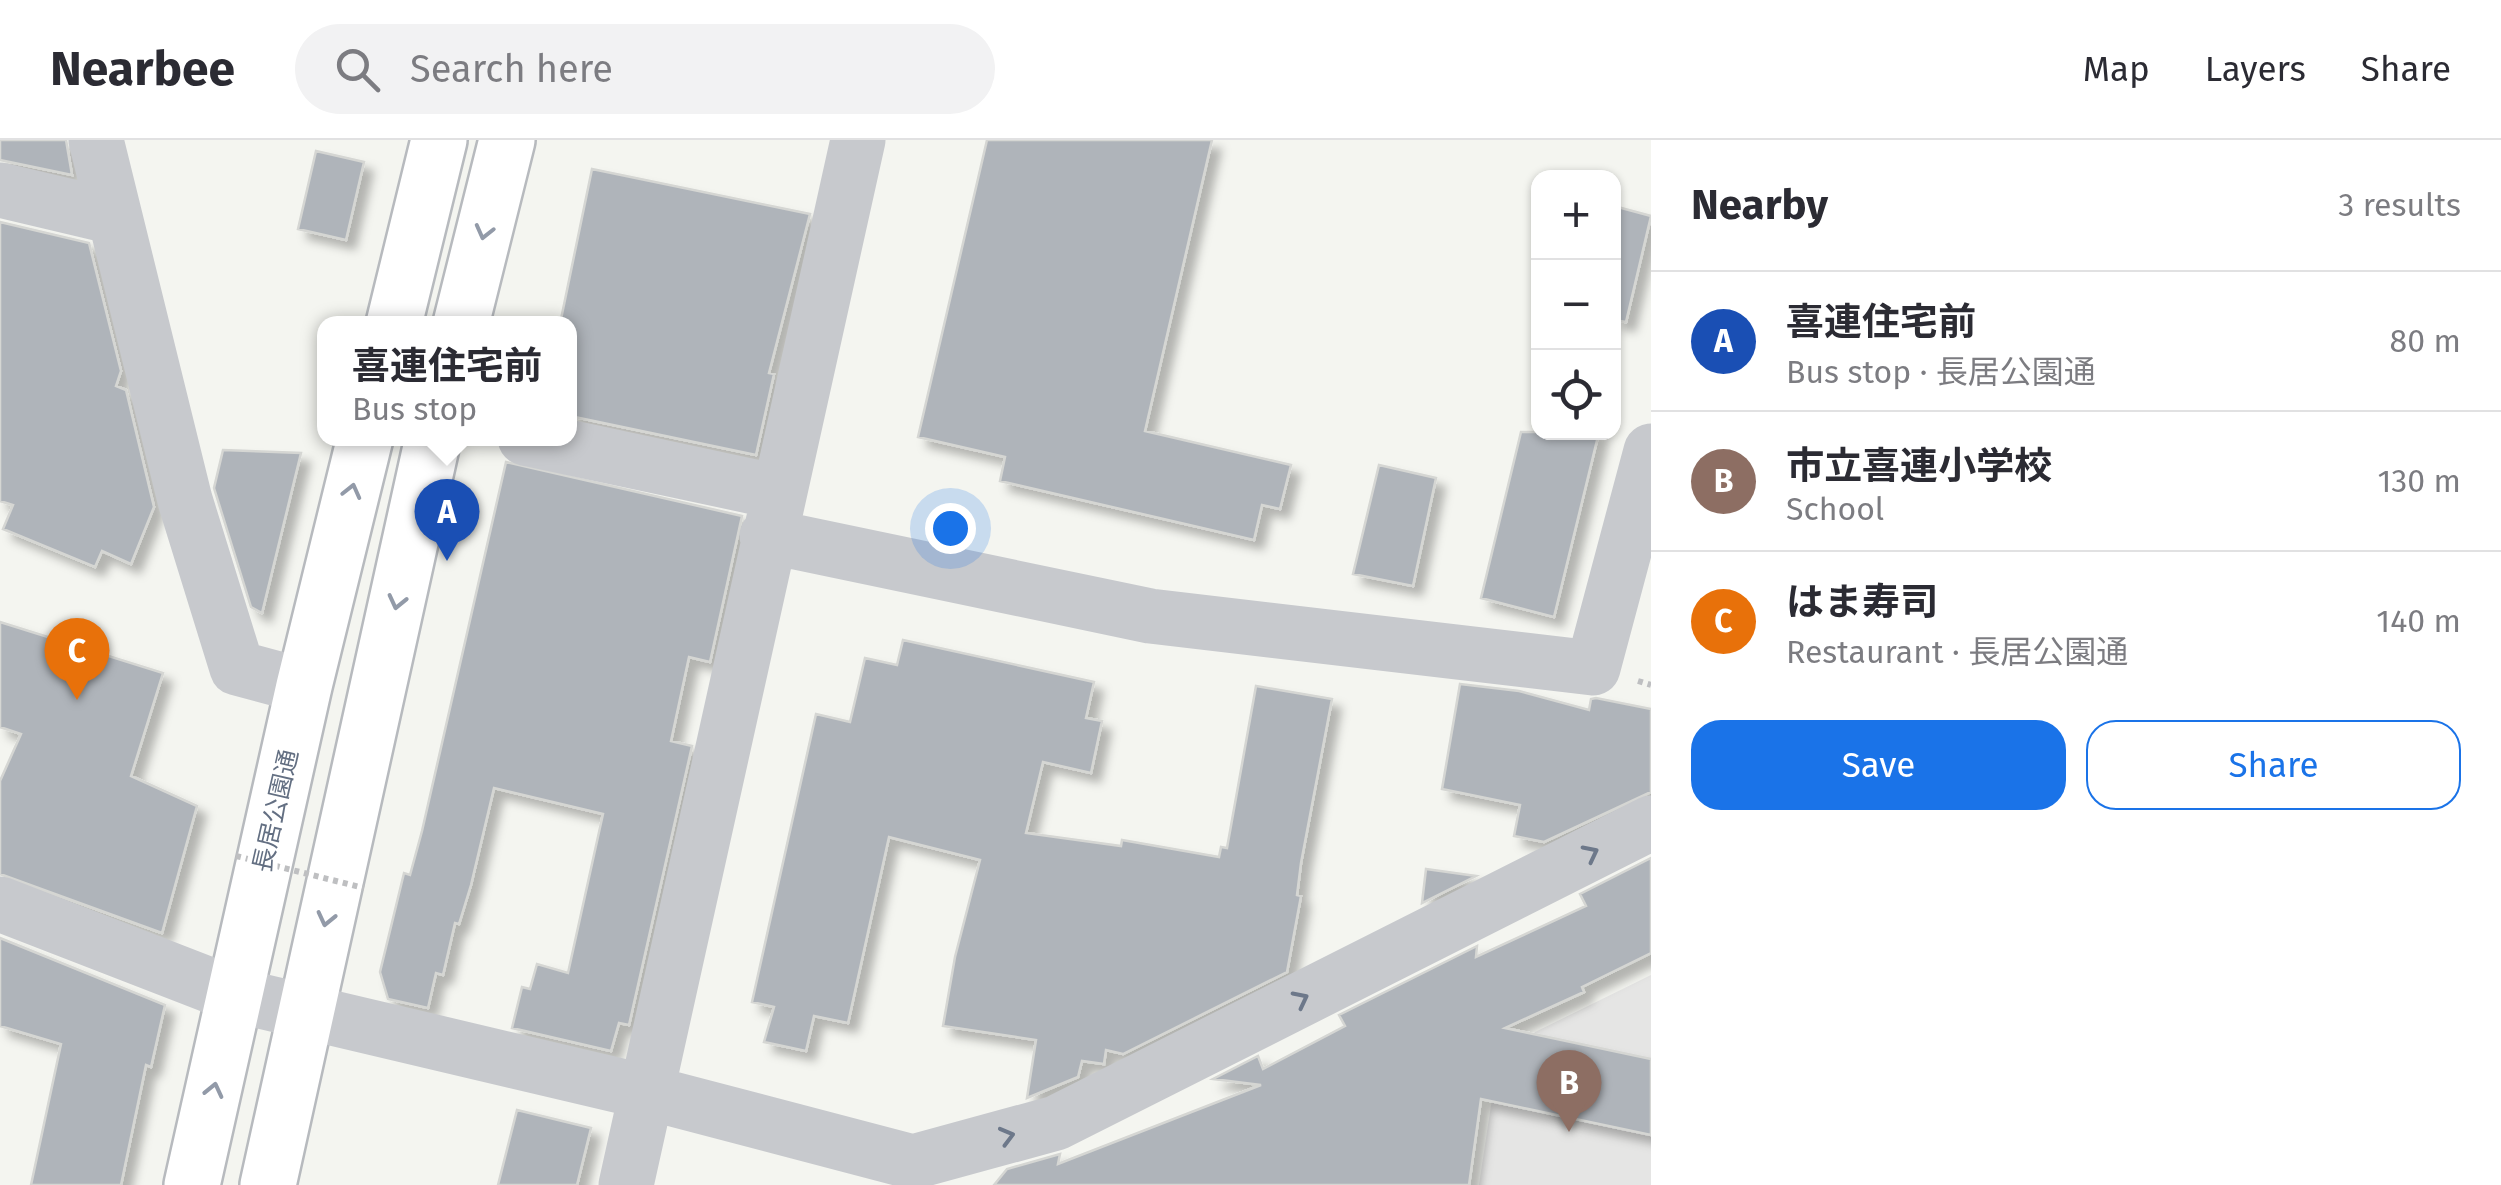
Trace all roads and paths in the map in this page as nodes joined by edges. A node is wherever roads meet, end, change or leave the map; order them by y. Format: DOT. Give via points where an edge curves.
graph roads {
  1 [pos="96,140"];
  2 [pos="439,140"];
  3 [pos="507,140"];
  4 [pos="858,140"];
  5 [pos="0,190"];
  6 [pos="114,217"];
  7 [pos="396,316"];
  8 [pos="463,316"];
  9 [pos="363,446"];
  10 [pos="431,446"];
  11 [pos="551,446"];
  12 [pos="1651,451"];
  13 [pos="773,514"];
  14 [pos="304,686"];
  15 [pos="1651,823"];
  16 [pos="236,856"];
  17 [pos="364,888"];
  18 [pos="0,904"];
  19 [pos="234,996"];
  20 [pos="304,1014"];
  21 [pos="646,1092"];
  22 [pos="919,1174"];
  23 [pos="192,1185"];
  24 [pos="268,1185"];
  25 [pos="626,1185"];
  1 -- 6 [label="street"];
  2 -- 7 [label="main road"];
  3 -- 8 [label="main road, one-way"];
  4 -- 13 [label="street"];
  5 -- 6 [label="street"];
  6 -- 14 [label="street" via="184,500 237,668"];
  14 -- 9 [label="main road, 長居公園通, one-way"];
  10 -- 20 [label="main road, one-way"];
  11 -- 13 [label="street"];
  12 -- 13 [label="street" via="1593,668 1150,616"];
  13 -- 21 [label="street"];
  14 -- 19 [label="main road, 長居公園通"];
  22 -- 15 [label="street, one-way" via="1056,1123"];
  16 -- 17 [label="path, bridge"];
  18 -- 19 [label="street"];
  19 -- 20 [label="street"];
  23 -- 19 [label="main road, 長居公園通, one-way"];
  20 -- 21 [label="street"];
  20 -- 24 [label="main road"];
  21 -- 22 [label="street"];
  21 -- 25 [label="street"];
}
